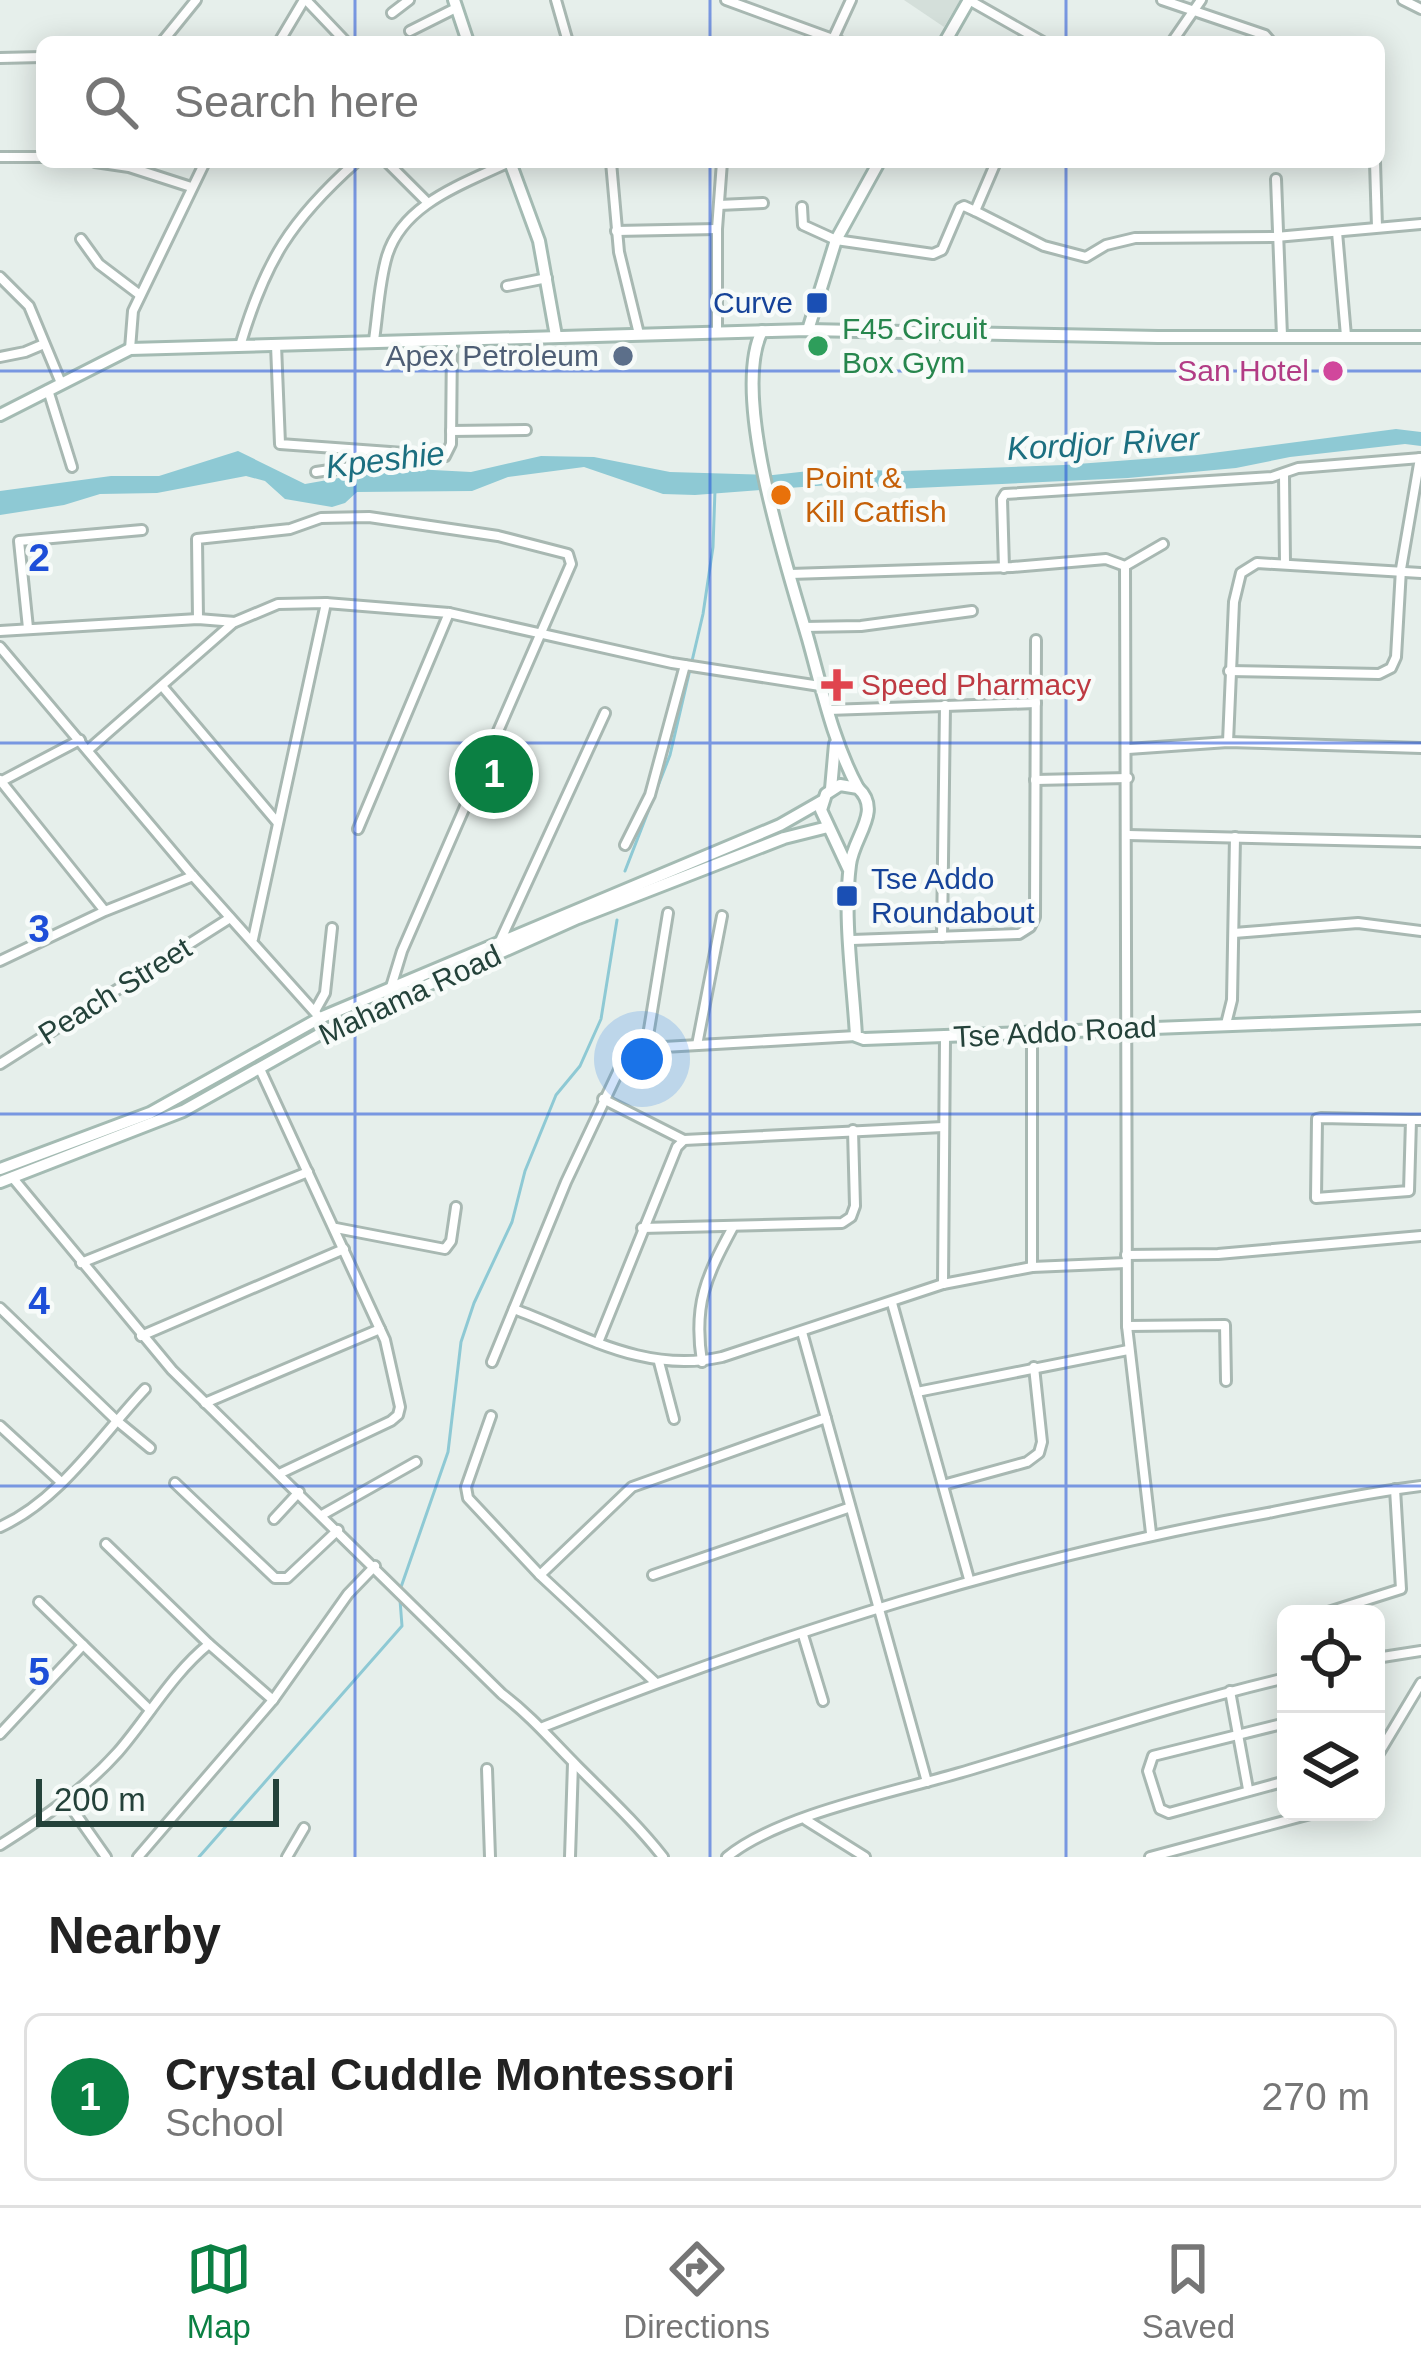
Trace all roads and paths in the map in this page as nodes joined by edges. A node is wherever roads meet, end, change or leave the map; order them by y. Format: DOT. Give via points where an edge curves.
graph roads {
  1 [pos="196,0"];
  2 [pos="305,0"];
  3 [pos="409,0"];
  4 [pos="556,0"];
  5 [pos="726,0"];
  6 [pos="851,0"];
  7 [pos="969,0"];
  8 [pos="1162,0"];
  9 [pos="1201,0"];
  10 [pos="1403,0"];
  11 [pos="455,4"];
  12 [pos="1421,9"];
  13 [pos="392,13"];
  14 [pos="1192,13"];
  15 [pos="410,31"];
  16 [pos="167,36"];
  17 [pos="284,36"];
  18 [pos="340,36"];
  19 [pos="466,36"];
  20 [pos="566,36"];
  21 [pos="823,36"];
  22 [pos="839,36"];
  23 [pos="948,36"];
  24 [pos="1032,36"];
  25 [pos="1176,36"];
  26 [pos="1266,36"];
  27 [pos="0,58"];
  28 [pos="36,58"];
  29 [pos="0,157"];
  30 [pos="36,158"];
  31 [pos="132,168"];
  32 [pos="202,168"];
  33 [pos="350,168"];
  34 [pos="393,168"];
  35 [pos="498,168"];
  36 [pos="512,168"];
  37 [pos="611,168"];
  38 [pos="721,168"];
  39 [pos="876,168"];
  40 [pos="993,168"];
  41 [pos="1375,168"];
  42 [pos="1276,178"];
  43 [pos="191,187"];
  44 [pos="427,202"];
  45 [pos="763,203"];
  46 [pos="718,205"];
  47 [pos="802,207"];
  48 [pos="975,211"];
  49 [pos="1421,224"];
  50 [pos="1377,227"];
  51 [pos="717,229"];
  52 [pos="616,231"];
  53 [pos="1337,232"];
  54 [pos="1276,237"];
  55 [pos="81,238"];
  56 [pos="836,240"];
  57 [pos="0,277"];
  58 [pos="548,278"];
  59 [pos="507,286"];
  60 [pos="140,295"];
  61 [pos="808,330"];
  62 [pos="717,331"];
  63 [pos="762,331"];
  64 [pos="639,334"];
  65 [pos="556,336"];
  66 [pos="1346,336"];
  67 [pos="1421,337"];
  68 [pos="1282,338"];
  69 [pos="452,339"];
  70 [pos="374,340"];
  71 [pos="44,344"];
  72 [pos="276,345"];
  73 [pos="240,346"];
  74 [pos="130,349"];
  75 [pos="0,357"];
  76 [pos="61,383"];
  77 [pos="48,390"];
  78 [pos="0,415"];
  79 [pos="526,430"];
  80 [pos="452,431"];
  81 [pos="401,452"];
  82 [pos="1420,458"];
  83 [pos="72,467"];
  84 [pos="316,472"];
  85 [pos="1284,475"];
  86 [pos="142,530"];
  87 [pos="1163,544"];
  88 [pos="1285,563"];
  89 [pos="1125,566"];
  90 [pos="1004,568"];
  91 [pos="1400,569"];
  92 [pos="1421,573"];
  93 [pos="790,574"];
  94 [pos="326,603"];
  95 [pos="972,611"];
  96 [pos="449,613"];
  97 [pos="198,620"];
  98 [pos="235,622"];
  99 [pos="805,627"];
  100 [pos="28,628"];
  101 [pos="0,631"];
  102 [pos="543,633"];
  103 [pos="1036,640"];
  104 [pos="0,647"];
  105 [pos="686,666"];
  106 [pos="1229,671"];
  107 [pos="161,686"];
  108 [pos="821,686"];
  109 [pos="1036,703"];
  110 [pos="945,705"];
  111 [pos="828,710"];
  112 [pos="605,713"];
  113 [pos="835,734"];
  114 [pos="80,740"];
  115 [pos="1228,742"];
  116 [pos="1421,748"];
  117 [pos="1128,749"];
  118 [pos="88,750"];
  119 [pos="1128,778"];
  120 [pos="1035,780"];
  121 [pos="0,781"];
  122 [pos="858,788"];
  123 [pos="831,789"];
  124 [pos="822,801"];
  125 [pos="278,823"];
  126 [pos="862,827"];
  127 [pos="358,829"];
  128 [pos="831,829"];
  129 [pos="1128,835"];
  130 [pos="1235,837"];
  131 [pos="1421,842"];
  132 [pos="626,845"];
  133 [pos="849,870"];
  134 [pos="193,876"];
  135 [pos="104,910"];
  136 [pos="668,913"];
  137 [pos="722,916"];
  138 [pos="230,918"];
  139 [pos="332,928"];
  140 [pos="1421,931"];
  141 [pos="1234,933"];
  142 [pos="942,937"];
  143 [pos="501,939"];
  144 [pos="253,940"];
  145 [pos="852,940"];
  146 [pos="0,945"];
  147 [pos="4,958"];
  148 [pos="392,987"];
  149 [pos="317,1014"];
  150 [pos="1421,1018"];
  151 [pos="1226,1024"];
  152 [pos="1127,1026"];
  153 [pos="1032,1031"];
  154 [pos="856,1036"];
  155 [pos="945,1038"];
  156 [pos="697,1045"];
  157 [pos="646,1048"];
  158 [pos="0,1064"];
  159 [pos="260,1069"];
  160 [pos="603,1099"];
  161 [pos="1416,1120"];
  162 [pos="944,1126"];
  163 [pos="853,1130"];
  164 [pos="684,1140"];
  165 [pos="0,1169"];
  166 [pos="309,1172"];
  167 [pos="6,1179"];
  168 [pos="456,1208"];
  169 [pos="733,1226"];
  170 [pos="334,1228"];
  171 [pos="642,1228"];
  172 [pos="1421,1236"];
  173 [pos="344,1250"];
  174 [pos="1126,1259"];
  175 [pos="81,1263"];
  176 [pos="1032,1267"];
  177 [pos="943,1284"];
  178 [pos="892,1303"];
  179 [pos="0,1308"];
  180 [pos="514,1309"];
  181 [pos="1127,1326"];
  182 [pos="380,1329"];
  183 [pos="802,1332"];
  184 [pos="141,1336"];
  185 [pos="599,1341"];
  186 [pos="1128,1350"];
  187 [pos="492,1362"];
  188 [pos="659,1362"];
  189 [pos="702,1362"];
  190 [pos="1034,1367"];
  191 [pos="1226,1381"];
  192 [pos="145,1389"];
  193 [pos="917,1392"];
  194 [pos="205,1403"];
  195 [pos="491,1416"];
  196 [pos="826,1418"];
  197 [pos="674,1419"];
  198 [pos="116,1420"];
  199 [pos="1,1429"];
  200 [pos="150,1448"];
  201 [pos="416,1462"];
  202 [pos="279,1474"];
  203 [pos="61,1482"];
  204 [pos="175,1484"];
  205 [pos="943,1485"];
  206 [pos="1421,1486"];
  207 [pos="1395,1490"];
  208 [pos="299,1492"];
  209 [pos="848,1508"];
  210 [pos="322,1515"];
  211 [pos="274,1519"];
  212 [pos="0,1527"];
  213 [pos="338,1530"];
  214 [pos="1151,1533"];
  215 [pos="106,1544"];
  216 [pos="375,1566"];
  217 [pos="540,1575"];
  218 [pos="653,1575"];
  219 [pos="969,1579"];
  220 [pos="39,1602"];
  221 [pos="1366,1605"];
  222 [pos="879,1606"];
  223 [pos="803,1635"];
  224 [pos="209,1644"];
  225 [pos="82,1645"];
  226 [pos="1421,1651"];
  227 [pos="1385,1657"];
  228 [pos="1277,1680"];
  229 [pos="656,1683"];
  230 [pos="1421,1683"];
  231 [pos="1230,1691"];
  232 [pos="273,1700"];
  233 [pos="823,1701"];
  234 [pos="150,1710"];
  235 [pos="1277,1725"];
  236 [pos="544,1727"];
  237 [pos="0,1734"];
  238 [pos="1236,1736"];
  239 [pos="1385,1743"];
  240 [pos="573,1762"];
  241 [pos="488,1769"];
  242 [pos="927,1782"];
  243 [pos="1277,1782"];
  244 [pos="1248,1789"];
  245 [pos="66,1801"];
  246 [pos="805,1819"];
  247 [pos="1284,1821"];
  248 [pos="304,1828"];
  249 [pos="0,1845"];
  250 [pos="106,1857"];
  251 [pos="139,1857"];
  252 [pos="287,1857"];
  253 [pos="490,1857"];
  254 [pos="570,1857"];
  255 [pos="663,1857"];
  256 [pos="727,1857"];
  257 [pos="865,1857"];
  258 [pos="1150,1857"];
  1 -- 16 [label="street"];
  2 -- 17 [label="street"];
  2 -- 18 [label="street"];
  3 -- 13 [label="street"];
  4 -- 20 [label="street"];
  5 -- 21 [label="street"];
  6 -- 22 [label="street"];
  7 -- 23 [label="street"];
  7 -- 24 [label="street"];
  8 -- 14 [label="street"];
  9 -- 14 [label="street"];
  10 -- 12 [label="street"];
  11 -- 15 [label="street"];
  11 -- 19 [label="street"];
  14 -- 25 [label="street"];
  14 -- 26 [label="street"];
  27 -- 28 [label="street"];
  29 -- 30 [label="street"];
  31 -- 43 [label="street"];
  32 -- 43 [label="street"];
  33 -- 73 [label="street" via="283,239"];
  34 -- 44 [label="street"];
  35 -- 44 [label="street"];
  36 -- 58 [label="street"];
  37 -- 52 [label="street"];
  38 -- 46 [label="street"];
  39 -- 56 [label="street"];
  40 -- 48 [label="street"];
  41 -- 50 [label="street"];
  42 -- 54 [label="street"];
  43 -- 60 [label="street"];
  44 -- 70 [label="street" via="387,255"];
  45 -- 46 [label="street"];
  46 -- 51 [label="street"];
  47 -- 56 [label="street" via="803,225"];
  48 -- 54 [label="street" via="1086,257 1135,238"];
  48 -- 56 [label="street" via="960,208 939,253"];
  49 -- 50 [label="street"];
  50 -- 53 [label="street"];
  51 -- 52 [label="street"];
  51 -- 62 [label="street"];
  52 -- 64 [label="street"];
  53 -- 54 [label="street"];
  53 -- 66 [label="street"];
  54 -- 68 [label="street"];
  55 -- 60 [label="street" via="98,264"];
  56 -- 61 [label="street"];
  57 -- 71 [label="street" via="28,306"];
  58 -- 59 [label="street"];
  58 -- 65 [label="street"];
  60 -- 74 [label="street"];
  61 -- 63 [label="street"];
  61 -- 68 [label="street"];
  62 -- 63 [label="street"];
  62 -- 64 [label="street"];
  63 -- 93 [label="street" via="754,363 759,441"];
  64 -- 65 [label="street"];
  65 -- 69 [label="street"];
  66 -- 67 [label="street"];
  66 -- 68 [label="street"];
  69 -- 70 [label="street"];
  69 -- 80 [label="street"];
  70 -- 72 [label="street"];
  71 -- 75 [label="street"];
  71 -- 76 [label="street"];
  72 -- 73 [label="street"];
  72 -- 81 [label="street" via="280,444"];
  73 -- 74 [label="street"];
  74 -- 76 [label="street"];
  76 -- 77 [label="street"];
  77 -- 78 [label="street"];
  77 -- 83 [label="street"];
  79 -- 80 [label="street"];
  80 -- 81 [label="street" via="450,454"];
  81 -- 84 [label="street" via="386,462"];
  82 -- 85 [label="street"];
  82 -- 91 [label="street"];
  85 -- 88 [label="street"];
  85 -- 90 [label="street" via="1005,494"];
  86 -- 100 [label="street" via="19,541"];
  87 -- 89 [label="street"];
  88 -- 91 [label="street"];
  88 -- 106 [label="street" via="1257,562 1241,573"];
  89 -- 90 [label="street" via="1106,559"];
  89 -- 117 [label="street"];
  90 -- 93 [label="street"];
  91 -- 92 [label="street"];
  91 -- 106 [label="street" via="1391,668"];
  93 -- 99 [label="street"];
  94 -- 96 [label="street"];
  94 -- 98 [label="street" via="278,604"];
  94 -- 125 [label="street"];
  95 -- 99 [label="street"];
  96 -- 102 [label="street"];
  96 -- 127 [label="street"];
  97 -- 98 [label="street"];
  97 -- 100 [label="street"];
  97 -- 102 [label="street" via="197,539 369,517 568,554"];
  98 -- 107 [label="street"];
  99 -- 108 [label="street"];
  100 -- 101 [label="street"];
  102 -- 105 [label="street"];
  102 -- 148 [label="street"];
  103 -- 109 [label="street"];
  104 -- 114 [label="street"];
  105 -- 108 [label="street"];
  105 -- 132 [label="street" via="650,796"];
  106 -- 115 [label="street"];
  107 -- 118 [label="street"];
  107 -- 125 [label="street"];
  108 -- 111 [label="street"];
  109 -- 110 [label="street"];
  109 -- 120 [label="street"];
  110 -- 111 [label="street"];
  110 -- 142 [label="street"];
  111 -- 113 [label="street"];
  112 -- 143 [label="street"];
  113 -- 122 [label="street"];
  113 -- 123 [label="street"];
  114 -- 118 [label="street"];
  114 -- 121 [label="street"];
  115 -- 116 [label="street"];
  115 -- 117 [label="street"];
  117 -- 119 [label="street"];
  118 -- 134 [label="street"];
  119 -- 120 [label="street"];
  119 -- 129 [label="street"];
  120 -- 142 [label="street" via="1030,927"];
  121 -- 135 [label="street"];
  122 -- 123 [label="street"];
  122 -- 126 [label="street" via="869,802"];
  123 -- 124 [label="street"];
  124 -- 128 [label="street"];
  124 -- 143 [label="street, Mahama Road"];
  125 -- 144 [label="street"];
  126 -- 128 [label="street" via="848,834"];
  126 -- 133 [label="street"];
  128 -- 133 [label="street"];
  128 -- 159 [label="street, Mahama Road" via="784,838 578,918 329,1029"];
  129 -- 130 [label="street"];
  129 -- 152 [label="street"];
  130 -- 131 [label="street"];
  130 -- 141 [label="street"];
  133 -- 145 [label="street"];
  134 -- 135 [label="street"];
  134 -- 138 [label="street"];
  135 -- 147 [label="street"];
  136 -- 157 [label="street"];
  137 -- 156 [label="street"];
  138 -- 144 [label="street"];
  138 -- 158 [label="street, Peach Street"];
  139 -- 149 [label="street"];
  140 -- 141 [label="street" via="1358,923"];
  141 -- 151 [label="street"];
  142 -- 145 [label="street"];
  143 -- 148 [label="street, Mahama Road"];
  144 -- 149 [label="street"];
  145 -- 154 [label="street"];
  146 -- 147 [label="street"];
  148 -- 149 [label="street, Mahama Road"];
  149 -- 165 [label="street, Mahama Road" via="150,1113"];
  150 -- 151 [label="street, Tse Addo Road"];
  151 -- 152 [label="street, Tse Addo Road"];
  152 -- 153 [label="street, Tse Addo Road"];
  152 -- 174 [label="street"];
  153 -- 155 [label="street, Tse Addo Road"];
  153 -- 176 [label="street"];
  154 -- 155 [label="street, Tse Addo Road"];
  154 -- 156 [label="street"];
  155 -- 162 [label="street"];
  156 -- 157 [label="street"];
  157 -- 160 [label="street" via="626,1055"];
  159 -- 166 [label="street"];
  159 -- 167 [label="street, Mahama Road" via="153,1125"];
  160 -- 164 [label="street"];
  160 -- 180 [label="street"];
  161 -- 161 [label="street" via="1317,1119 1316,1198 1409,1191"];
  162 -- 163 [label="street"];
  162 -- 177 [label="street"];
  163 -- 164 [label="street"];
  163 -- 169 [label="street" via="850,1217"];
  164 -- 171 [label="street"];
  166 -- 170 [label="street"];
  166 -- 175 [label="street"];
  167 -- 175 [label="street"];
  168 -- 170 [label="street" via="445,1249"];
  169 -- 171 [label="street"];
  169 -- 189 [label="street" via="699,1300"];
  170 -- 173 [label="street"];
  171 -- 185 [label="street"];
  172 -- 174 [label="street"];
  173 -- 182 [label="street"];
  173 -- 184 [label="street"];
  174 -- 176 [label="street"];
  174 -- 181 [label="street"];
  175 -- 184 [label="street"];
  176 -- 177 [label="street"];
  177 -- 178 [label="street"];
  178 -- 183 [label="street"];
  178 -- 193 [label="street"];
  179 -- 198 [label="street"];
  180 -- 185 [label="street"];
  180 -- 187 [label="street"];
  181 -- 186 [label="street"];
  181 -- 191 [label="street" via="1225,1324"];
  182 -- 194 [label="street"];
  182 -- 202 [label="street" via="398,1415"];
  183 -- 189 [label="street"];
  183 -- 196 [label="street"];
  184 -- 194 [label="street"];
  185 -- 188 [label="street"];
  186 -- 190 [label="street"];
  186 -- 214 [label="street"];
  188 -- 189 [label="street"];
  188 -- 197 [label="street"];
  190 -- 193 [label="street"];
  190 -- 205 [label="street" via="1039,1454"];
  192 -- 198 [label="street"];
  193 -- 205 [label="street"];
  194 -- 202 [label="street"];
  195 -- 217 [label="street" via="465,1493"];
  196 -- 209 [label="street"];
  196 -- 217 [label="street" via="632,1486"];
  198 -- 200 [label="street"];
  198 -- 203 [label="street"];
  199 -- 203 [label="street"];
  201 -- 210 [label="street"];
  202 -- 208 [label="street"];
  203 -- 212 [label="street"];
  204 -- 213 [label="street" via="275,1578 287,1578"];
  205 -- 219 [label="street"];
  206 -- 207 [label="street"];
  207 -- 214 [label="street"];
  207 -- 221 [label="street" via="1401,1589"];
  208 -- 210 [label="street"];
  208 -- 211 [label="street"];
  209 -- 218 [label="street"];
  209 -- 222 [label="street"];
  210 -- 213 [label="street"];
  213 -- 216 [label="street"];
  214 -- 219 [label="street"];
  215 -- 224 [label="street"];
  216 -- 232 [label="street"];
  216 -- 236 [label="street"];
  217 -- 229 [label="street"];
  219 -- 222 [label="street"];
  220 -- 225 [label="street"];
  222 -- 223 [label="street"];
  222 -- 242 [label="street"];
  223 -- 229 [label="street"];
  223 -- 233 [label="street"];
  224 -- 232 [label="street"];
  224 -- 234 [label="street"];
  225 -- 234 [label="street"];
  225 -- 237 [label="street"];
  226 -- 227 [label="street"];
  228 -- 231 [label="street"];
  229 -- 236 [label="street"];
  230 -- 239 [label="street"];
  231 -- 238 [label="street"];
  231 -- 242 [label="street"];
  232 -- 251 [label="street"];
  234 -- 245 [label="street"];
  235 -- 238 [label="street"];
  236 -- 240 [label="street"];
  238 -- 244 [label="street"];
  238 -- 244 [label="street" via="1153,1756 1148,1771 1164,1813"];
  240 -- 254 [label="street"];
  240 -- 255 [label="street"];
  241 -- 253 [label="street"];
  242 -- 246 [label="street"];
  243 -- 244 [label="street"];
  245 -- 249 [label="street"];
  245 -- 250 [label="street"];
  246 -- 256 [label="street"];
  246 -- 257 [label="street"];
  247 -- 258 [label="street"];
  248 -- 252 [label="street"];
}
